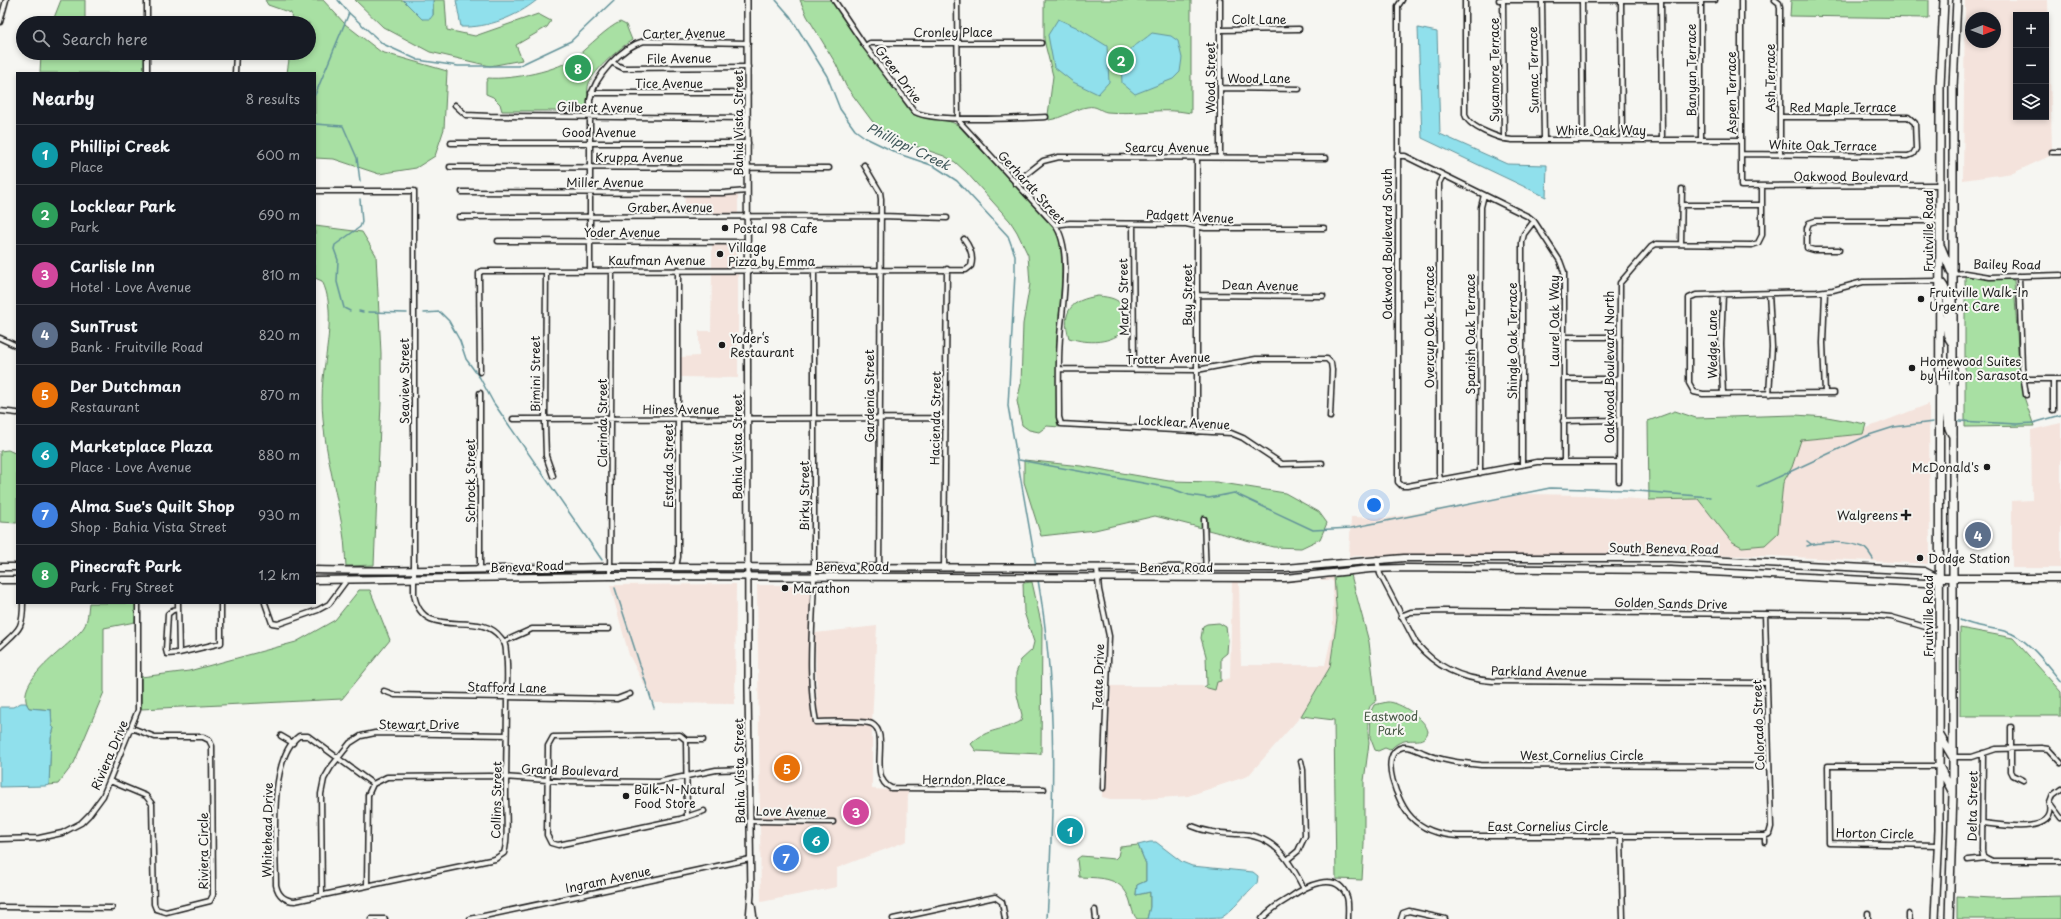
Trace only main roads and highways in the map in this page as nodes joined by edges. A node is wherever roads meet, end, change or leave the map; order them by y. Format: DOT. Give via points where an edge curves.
graph roads {
  1 [pos="1944,0"];
  2 [pos="1957,0"];
  3 [pos="1940,245"];
  4 [pos="1953,274"];
  5 [pos="1939,281"];
  6 [pos="1953,345"];
  7 [pos="1939,370"];
  8 [pos="1953,436"];
  9 [pos="1388,558"];
  10 [pos="0,567"];
  11 [pos="16,568"];
  12 [pos="1388,568"];
  13 [pos="316,570"];
  14 [pos="480,570"];
  15 [pos="1938,578"];
  16 [pos="1953,578"];
  17 [pos="2061,578"];
  18 [pos="480,579"];
  19 [pos="0,580"];
  20 [pos="16,580"];
  21 [pos="316,580"];
  22 [pos="1939,734"];
  23 [pos="1953,758"];
  24 [pos="1939,766"];
  25 [pos="1952,793"];
  26 [pos="1936,919"];
  27 [pos="1949,919"];
  1 -- 3 [label="main road, Fruitville Road" via="1940,86"];
  2 -- 4 [label="main road, Fruitville Road" via="1953,87"];
  3 -- 4 [label="main road"];
  3 -- 5 [label="main road, Fruitville Road"];
  4 -- 6 [label="main road, Fruitville Road"];
  5 -- 6 [label="main road" via="1947,292 1946,333"];
  5 -- 7 [label="main road, Fruitville Road"];
  6 -- 8 [label="main road, Fruitville Road"];
  7 -- 8 [label="main road" via="1946,380 1946,425"];
  7 -- 15 [label="main road, Fruitville Road"];
  8 -- 16 [label="main road, Fruitville Road"];
  9 -- 14 [label="main road, Beneva Road" via="1285,568 610,567"];
  9 -- 15 [label="main road, South Beneva Road" via="1670,558 1924,571"];
  10 -- 11 [label="main road"];
  12 -- 15 [label="main road, South Beneva Road" via="1670,570 1925,583"];
  12 -- 18 [label="main road, Beneva Road" via="1286,578 610,576"];
  13 -- 14 [label="main road, Beneva Road"];
  14 -- 18 [label="main road"];
  15 -- 16 [label="main road, South Beneva Road"];
  15 -- 22 [label="main road, Fruitville Road"];
  16 -- 17 [label="main road, South Beneva Road"];
  16 -- 23 [label="main road, Fruitville Road"];
  18 -- 21 [label="main road, Beneva Road"];
  19 -- 20 [label="main road"];
  22 -- 23 [label="main road"];
  22 -- 24 [label="main road, Fruitville Road"];
  23 -- 25 [label="main road, Fruitville Road"];
  24 -- 25 [label="main road"];
  24 -- 26 [label="main road, Fruitville Road"];
  25 -- 27 [label="main road, Fruitville Road"];
}
